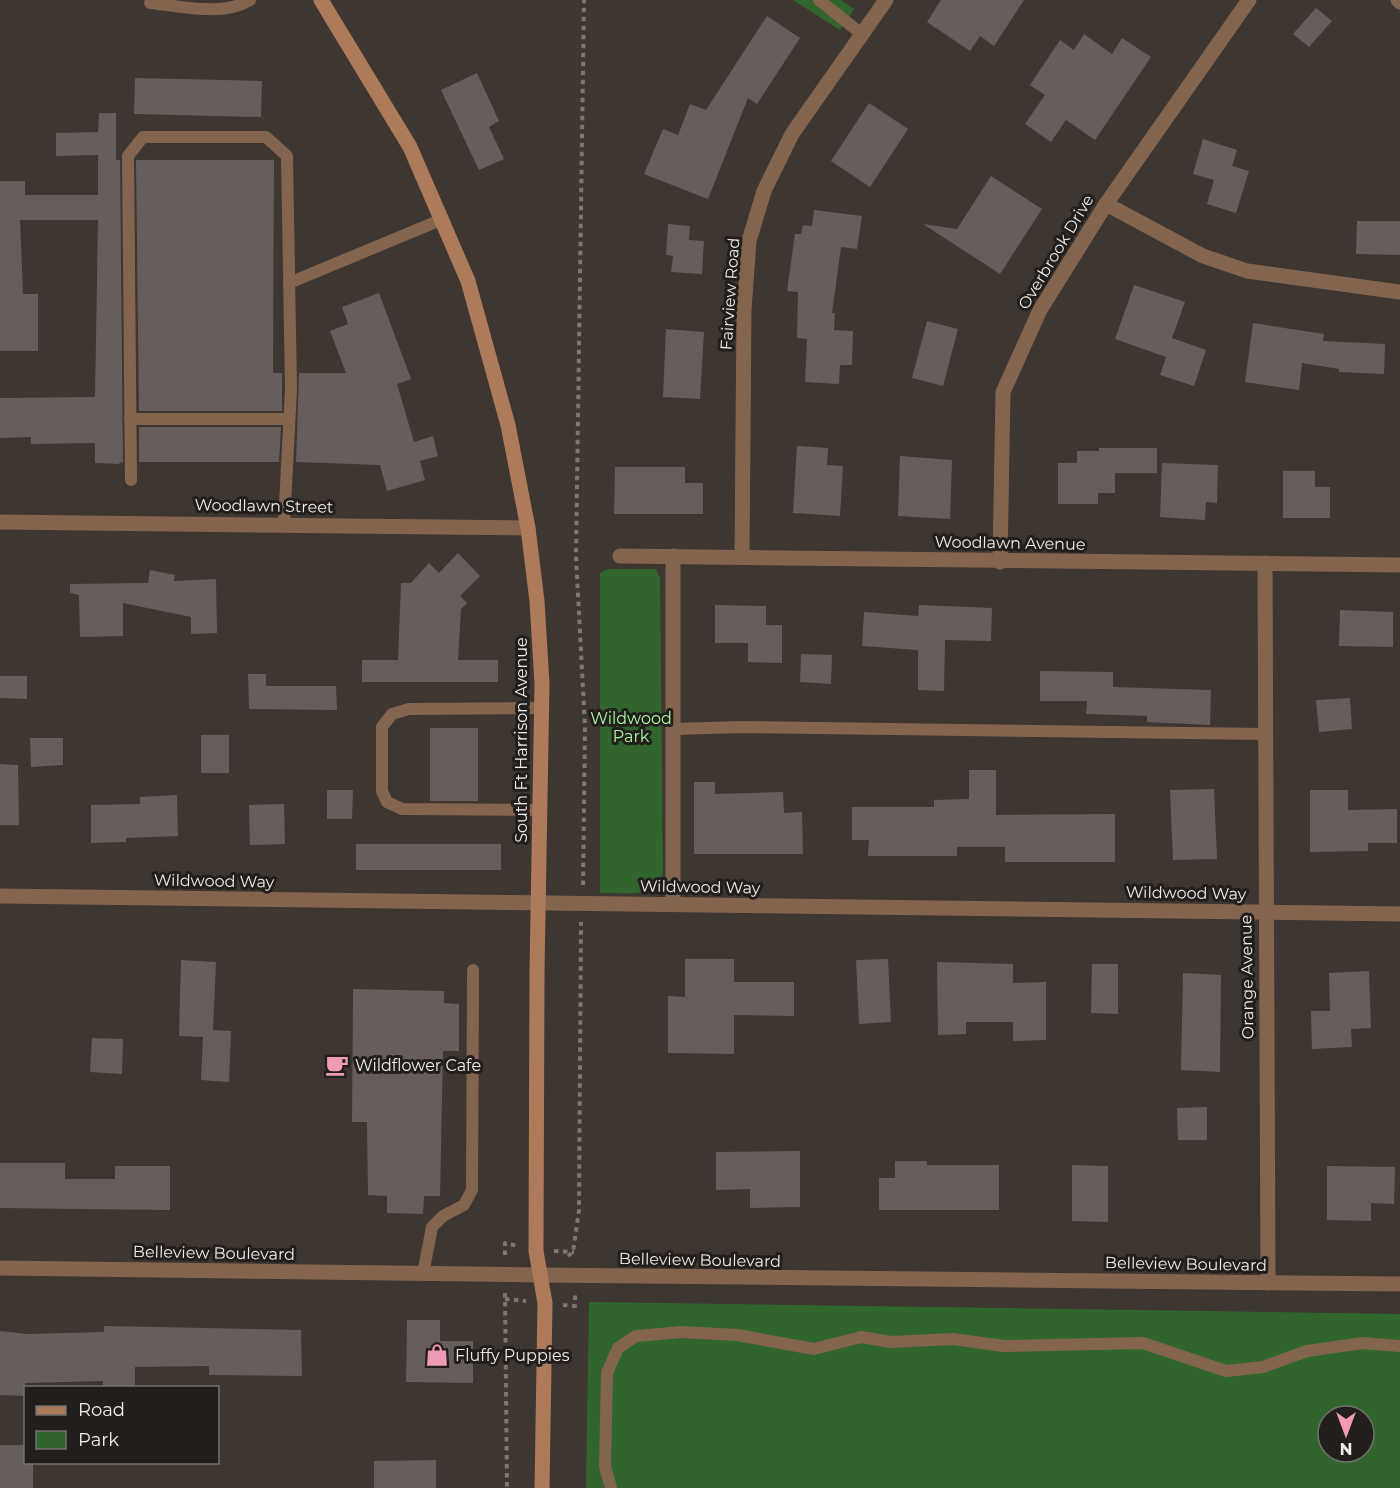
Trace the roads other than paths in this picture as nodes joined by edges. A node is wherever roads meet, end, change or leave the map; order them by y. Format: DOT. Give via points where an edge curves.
graph roads {
  1 [pos="250,0"];
  2 [pos="321,0"];
  3 [pos="819,0"];
  4 [pos="886,0"];
  5 [pos="1250,0"];
  6 [pos="150,3"];
  7 [pos="863,35"];
  8 [pos="1106,204"];
  9 [pos="443,219"];
  10 [pos="289,283"];
  11 [pos="1400,292"];
  12 [pos="130,419"];
  13 [pos="290,419"];
  14 [pos="131,480"];
  15 [pos="0,522"];
  16 [pos="284,524"];
  17 [pos="528,528"];
  18 [pos="620,556"];
  19 [pos="673,556"];
  20 [pos="742,556"];
  21 [pos="1000,562"];
  22 [pos="1264,563"];
  23 [pos="1400,565"];
  24 [pos="541,708"];
  25 [pos="673,729"];
  26 [pos="1264,734"];
  27 [pos="540,810"];
  28 [pos="0,896"];
  29 [pos="539,904"];
  30 [pos="673,904"];
  31 [pos="1264,912"];
  32 [pos="1400,914"];
  33 [pos="473,970"];
  34 [pos="0,1268"];
  35 [pos="423,1274"];
  36 [pos="540,1275"];
  37 [pos="1268,1283"];
  38 [pos="1400,1284"];
  39 [pos="1400,1346"];
  40 [pos="542,1488"];
  41 [pos="611,1488"];
  1 -- 6 [label="lane" via="210,9"];
  2 -- 9 [label="main road, South Ft Harrison Avenue" via="410,147"];
  3 -- 7 [label="lane"];
  4 -- 7 [label="street, Fairview Road"];
  5 -- 8 [label="street, Overbrook Drive"];
  7 -- 20 [label="street, Fairview Road" via="792,134 764,191 749,241 744,310"];
  8 -- 11 [label="street" via="1203,256 1247,271"];
  8 -- 21 [label="street, Overbrook Drive" via="1040,310 1003,392"];
  9 -- 10 [label="lane"];
  9 -- 17 [label="main road, South Ft Harrison Avenue" via="488,343"];
  10 -- 12 [label="lane" via="287,156 266,137 143,137 128,156"];
  10 -- 13 [label="lane"];
  12 -- 13 [label="lane"];
  12 -- 14 [label="lane"];
  13 -- 16 [label="lane"];
  15 -- 16 [label="street, Woodlawn Street"];
  16 -- 17 [label="street, Woodlawn Street"];
  17 -- 24 [label="main road, South Ft Harrison Avenue" via="537,601"];
  18 -- 19 [label="street, Woodlawn Avenue"];
  19 -- 20 [label="street, Woodlawn Avenue"];
  19 -- 25 [label="street"];
  20 -- 21 [label="street, Woodlawn Avenue"];
  21 -- 22 [label="street, Woodlawn Avenue"];
  22 -- 23 [label="street, Woodlawn Avenue"];
  22 -- 26 [label="street, Orange Avenue"];
  24 -- 27 [label="main road, South Ft Harrison Avenue"];
  24 -- 27 [label="lane" via="409,709 392,714 382,727 382,791 387,802 402,809"];
  25 -- 26 [label="lane"];
  25 -- 30 [label="street"];
  26 -- 31 [label="street, Orange Avenue"];
  27 -- 29 [label="main road, South Ft Harrison Avenue"];
  28 -- 29 [label="street, Wildwood Way"];
  29 -- 30 [label="street, Wildwood Way"];
  29 -- 36 [label="main road, South Ft Harrison Avenue" via="536,1251"];
  30 -- 31 [label="street, Wildwood Way"];
  31 -- 32 [label="street, Wildwood Way"];
  31 -- 37 [label="street, Orange Avenue"];
  33 -- 35 [label="lane" via="472,1190 464,1205 432,1227"];
  34 -- 35 [label="street, Belleview Boulevard"];
  35 -- 36 [label="street, Belleview Boulevard"];
  36 -- 37 [label="street, Belleview Boulevard"];
  36 -- 40 [label="main road, South Ft Harrison Avenue" via="545,1303"];
  37 -- 38 [label="street, Belleview Boulevard"];
  39 -- 41 [label="lane" via="1363,1343 1307,1351 1263,1367 1226,1371 1143,1343 1005,1346 953,1339 891,1342 861,1337 814,1349 736,1335 682,1332 636,1336 618,1348 607,1373 605,1467"];
}
